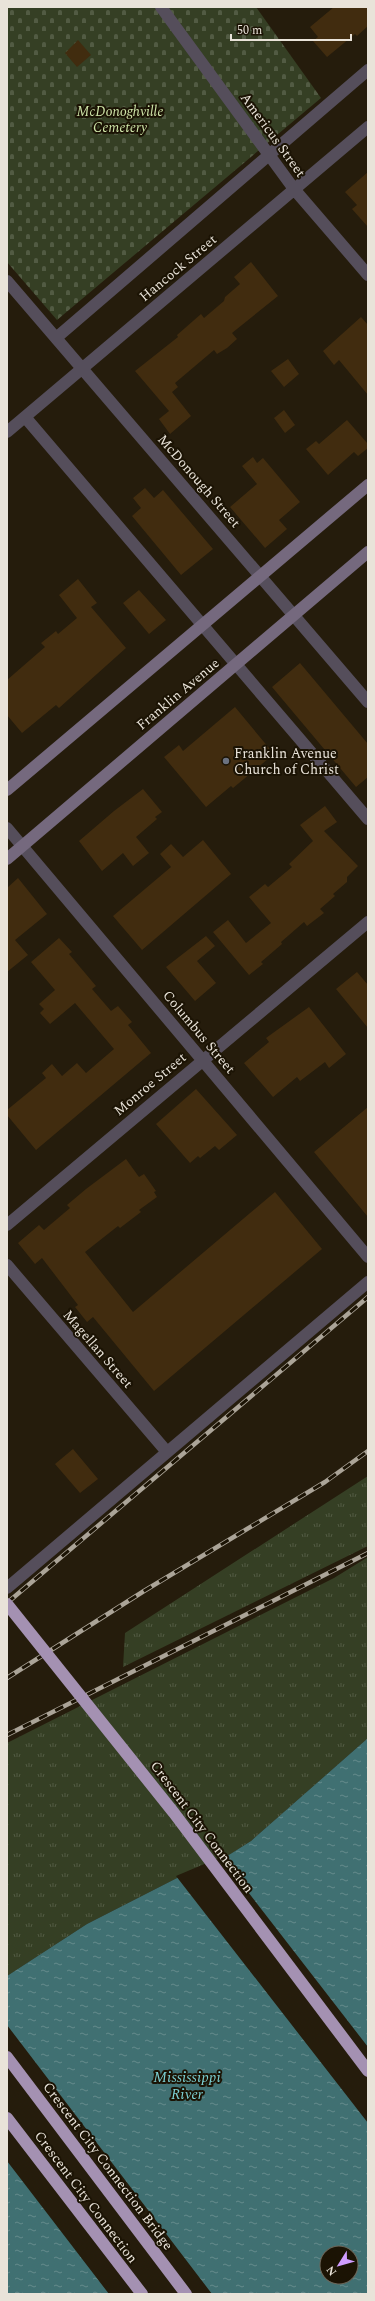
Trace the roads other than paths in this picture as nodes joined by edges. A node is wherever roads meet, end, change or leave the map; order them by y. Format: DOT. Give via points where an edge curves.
graph roads {
  1 [pos="161,7"];
  2 [pos="368,70"];
  3 [pos="368,127"];
  4 [pos="270,153"];
  5 [pos="294,189"];
  6 [pos="368,275"];
  7 [pos="7,281"];
  8 [pos="56,338"];
  9 [pos="81,369"];
  10 [pos="25,417"];
  11 [pos="7,432"];
  12 [pos="368,484"];
  13 [pos="368,552"];
  14 [pos="262,576"];
  15 [pos="296,615"];
  16 [pos="202,625"];
  17 [pos="236,664"];
  18 [pos="368,702"];
  19 [pos="7,790"];
  20 [pos="368,819"];
  21 [pos="7,828"];
  22 [pos="23,846"];
  23 [pos="7,859"];
  24 [pos="368,922"];
  25 [pos="203,1059"];
  26 [pos="7,1225"];
  27 [pos="368,1257"];
  28 [pos="7,1265"];
  29 [pos="368,1282"];
  30 [pos="167,1452"];
  31 [pos="7,1588"];
  32 [pos="7,1604"];
  33 [pos="7,2057"];
  34 [pos="368,2071"];
  35 [pos="7,2118"];
  36 [pos="142,2294"];
  37 [pos="186,2294"];
  1 -- 4 [label="street, Americus Street"];
  2 -- 4 [label="street, Hancock Street"];
  3 -- 5 [label="street, Hancock Street"];
  4 -- 5 [label="street, Americus Street"];
  4 -- 8 [label="street, Hancock Street"];
  5 -- 6 [label="street, Americus Street"];
  5 -- 9 [label="street, Hancock Street"];
  7 -- 8 [label="street, McDonough Street"];
  8 -- 9 [label="street, McDonough Street"];
  9 -- 10 [label="street, Hancock Street"];
  9 -- 14 [label="street, McDonough Street"];
  10 -- 11 [label="street, Hancock Street"];
  10 -- 16 [label="street"];
  12 -- 14 [label="main road"];
  13 -- 15 [label="main road, Franklin Avenue"];
  14 -- 15 [label="street, McDonough Street"];
  14 -- 16 [label="main road"];
  15 -- 17 [label="main road, Franklin Avenue"];
  15 -- 18 [label="street, McDonough Street"];
  16 -- 17 [label="street"];
  16 -- 19 [label="main road"];
  17 -- 20 [label="street"];
  17 -- 22 [label="main road, Franklin Avenue"];
  21 -- 22 [label="street, Columbus Street"];
  22 -- 23 [label="main road, Franklin Avenue"];
  22 -- 25 [label="street, Columbus Street"];
  24 -- 25 [label="street, Monroe Street"];
  25 -- 26 [label="street, Monroe Street"];
  25 -- 27 [label="street, Columbus Street"];
  28 -- 30 [label="street, Magellan Street"];
  29 -- 30 [label="street"];
  30 -- 31 [label="street"];
  32 -- 34 [label="highway, Crescent City Connection, bridge" via="174,1813"];
  33 -- 37 [label="highway, Crescent City Connection Bridge"];
  35 -- 36 [label="highway, Crescent City Connection"];
}
